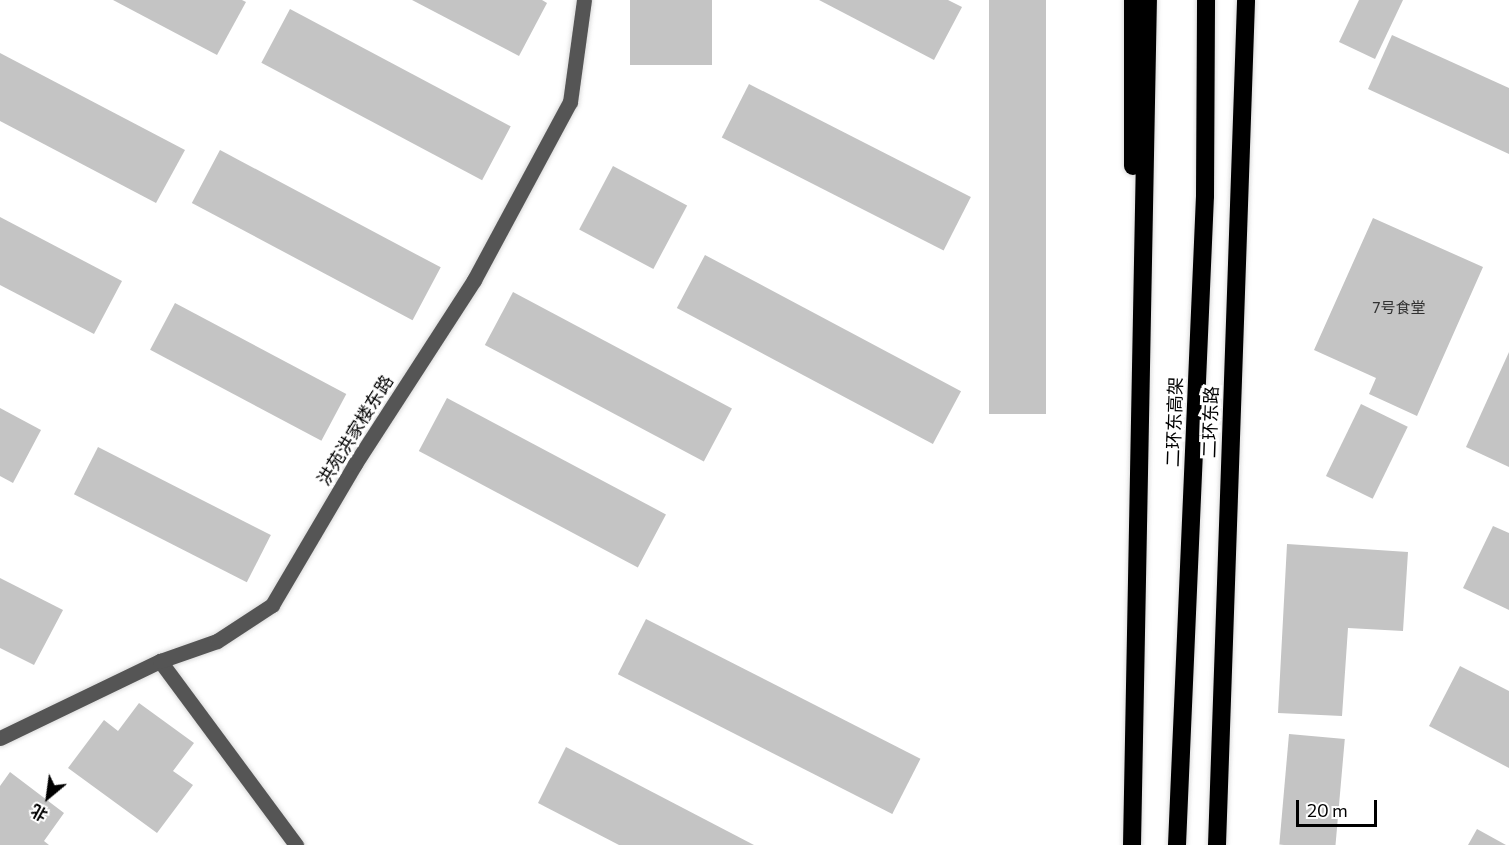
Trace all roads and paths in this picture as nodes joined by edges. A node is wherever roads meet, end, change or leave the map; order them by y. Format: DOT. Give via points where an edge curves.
graph roads {
  1 [pos="584,0"];
  2 [pos="1133,0"];
  3 [pos="1148,0"];
  4 [pos="1206,0"];
  5 [pos="1246,0"];
  6 [pos="159,661"];
  7 [pos="0,738"];
  8 [pos="296,845"];
  9 [pos="1121,845"];
  10 [pos="1132,845"];
  11 [pos="1178,845"];
  12 [pos="1216,845"];
  1 -- 6 [label="street, 洪苑洪家楼东路" via="570,102 474,280 355,464 272,605 217,641"];
  2 -- 9 [label="highway" via="1133,263"];
  3 -- 10 [label="highway, 二环东高架"];
  4 -- 11 [label="highway, 二环东高架" via="1205,196"];
  5 -- 12 [label="highway, 二环东路"];
  6 -- 7 [label="street, 洪苑洪家楼东路"];
  6 -- 8 [label="street"];
}
